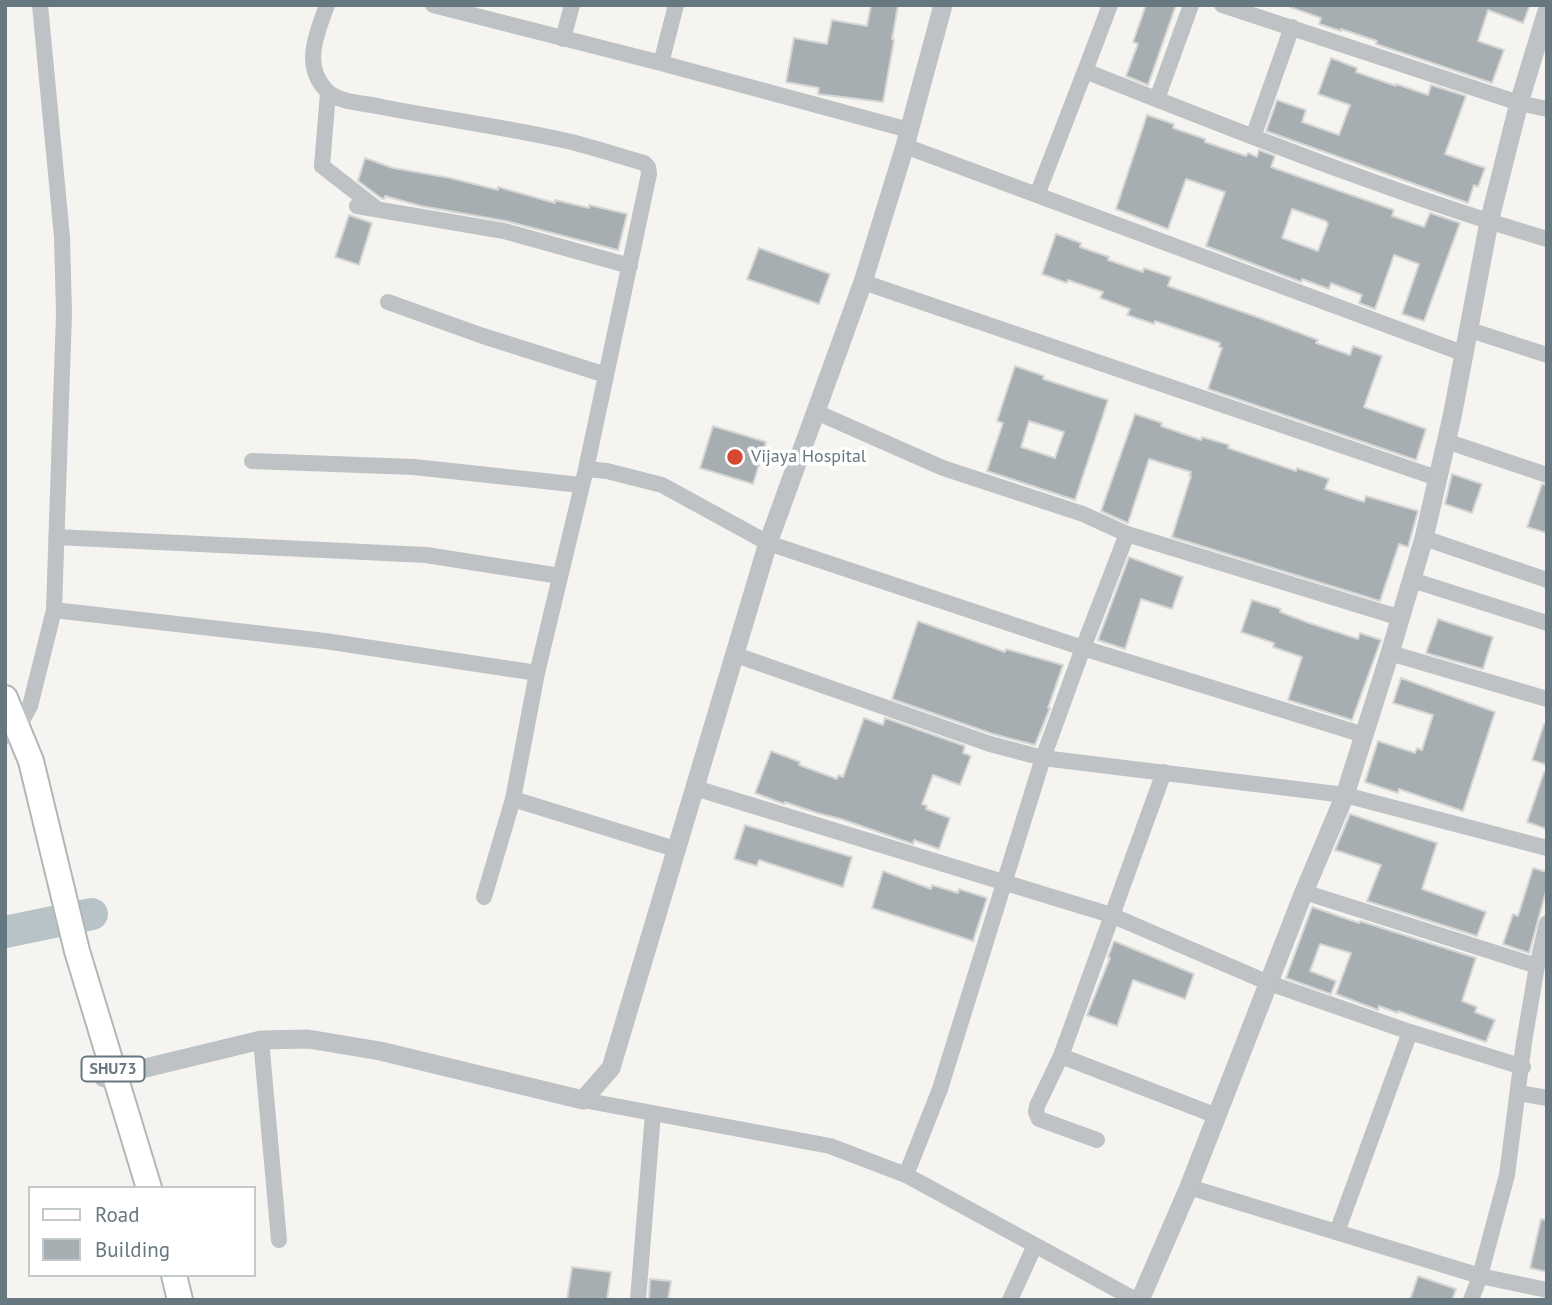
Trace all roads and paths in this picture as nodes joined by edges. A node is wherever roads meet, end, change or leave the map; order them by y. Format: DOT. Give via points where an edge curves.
graph roads {
  1 [pos="40,5"];
  2 [pos="327,5"];
  3 [pos="572,5"];
  4 [pos="676,5"];
  5 [pos="943,5"];
  6 [pos="1110,5"];
  7 [pos="1191,5"];
  8 [pos="1222,5"];
  9 [pos="436,6"];
  10 [pos="1547,11"];
  11 [pos="1292,27"];
  12 [pos="563,39"];
  13 [pos="661,63"];
  14 [pos="1085,71"];
  15 [pos="328,93"];
  16 [pos="1157,99"];
  17 [pos="1519,103"];
  18 [pos="1547,109"];
  19 [pos="1253,137"];
  20 [pos="907,138"];
  21 [pos="1037,195"];
  22 [pos="357,206"];
  23 [pos="377,209"];
  24 [pos="1489,222"];
  25 [pos="1547,239"];
  26 [pos="630,266"];
  27 [pos="863,282"];
  28 [pos="387,302"];
  29 [pos="1470,330"];
  30 [pos="1465,354"];
  31 [pos="1547,355"];
  32 [pos="606,375"];
  33 [pos="816,412"];
  34 [pos="1447,441"];
  35 [pos="252,461"];
  36 [pos="1547,475"];
  37 [pos="583,477"];
  38 [pos="1437,478"];
  39 [pos="1127,534"];
  40 [pos="56,537"];
  41 [pos="1424,538"];
  42 [pos="768,544"];
  43 [pos="560,576"];
  44 [pos="1412,580"];
  45 [pos="1547,580"];
  46 [pos="54,610"];
  47 [pos="1401,618"];
  48 [pos="1547,623"];
  49 [pos="1083,648"];
  50 [pos="1390,653"];
  51 [pos="736,655"];
  52 [pos="537,673"];
  53 [pos="5,698"];
  54 [pos="1547,699"];
  55 [pos="9,735"];
  56 [pos="1364,735"];
  57 [pos="1042,758"];
  58 [pos="1164,772"];
  59 [pos="695,788"];
  60 [pos="1345,795"];
  61 [pos="513,799"];
  62 [pos="1547,848"];
  63 [pos="675,849"];
  64 [pos="1004,884"];
  65 [pos="1304,892"];
  66 [pos="484,897"];
  67 [pos="1111,915"];
  68 [pos="1547,923"];
  69 [pos="1536,966"];
  70 [pos="1269,983"];
  71 [pos="1530,1010"];
  72 [pos="1547,1014"];
  73 [pos="1410,1032"];
  74 [pos="261,1040"];
  75 [pos="1061,1056"];
  76 [pos="1522,1067"];
  77 [pos="109,1076"];
  78 [pos="1519,1093"];
  79 [pos="1547,1098"];
  80 [pos="583,1100"];
  81 [pos="653,1113"];
  82 [pos="1217,1116"];
  83 [pos="1097,1140"];
  84 [pos="906,1175"];
  85 [pos="136,1186"];
  86 [pos="148,1186"];
  87 [pos="1189,1187"];
  88 [pos="1337,1233"];
  89 [pos="279,1240"];
  90 [pos="1035,1245"];
  91 [pos="1480,1276"];
  92 [pos="160,1277"];
  93 [pos="174,1277"];
  94 [pos="1547,1290"];
  95 [pos="165,1300"];
  96 [pos="180,1300"];
  97 [pos="638,1300"];
  98 [pos="1010,1300"];
  99 [pos="1138,1300"];
  100 [pos="1471,1300"];
  1 -- 40 [label="street" via="62,237 64,313"];
  2 -- 15 [label="street" via="312,60 316,78"];
  3 -- 12 [label="street"];
  4 -- 13 [label="street"];
  5 -- 20 [label="street"];
  6 -- 14 [label="street"];
  7 -- 16 [label="street"];
  8 -- 11 [label="street"];
  9 -- 12 [label="street"];
  10 -- 17 [label="street"];
  11 -- 17 [label="street"];
  11 -- 19 [label="street"];
  12 -- 13 [label="street"];
  13 -- 20 [label="street"];
  14 -- 16 [label="street"];
  14 -- 21 [label="street"];
  15 -- 23 [label="street" via="322,166"];
  15 -- 26 [label="street" via="568,141 644,163 649,174"];
  16 -- 19 [label="street"];
  17 -- 18 [label="street"];
  17 -- 24 [label="street"];
  19 -- 24 [label="street"];
  20 -- 21 [label="street"];
  20 -- 27 [label="street"];
  21 -- 30 [label="street"];
  22 -- 23 [label="street"];
  23 -- 26 [label="street" via="505,231"];
  24 -- 25 [label="street"];
  24 -- 29 [label="street"];
  26 -- 32 [label="street"];
  27 -- 33 [label="street"];
  27 -- 38 [label="street"];
  28 -- 32 [label="street"];
  29 -- 30 [label="street"];
  29 -- 31 [label="street"];
  30 -- 34 [label="street"];
  32 -- 37 [label="street"];
  33 -- 39 [label="street" via="943,468 1083,514"];
  33 -- 42 [label="street"];
  34 -- 36 [label="street"];
  34 -- 38 [label="street"];
  35 -- 37 [label="street"];
  37 -- 42 [label="street" via="607,471 662,485"];
  37 -- 43 [label="street"];
  38 -- 41 [label="street"];
  39 -- 47 [label="street"];
  39 -- 49 [label="street"];
  40 -- 43 [label="street" via="426,555"];
  40 -- 46 [label="street"];
  41 -- 44 [label="street"];
  41 -- 45 [label="street"];
  42 -- 49 [label="street"];
  42 -- 51 [label="street"];
  43 -- 52 [label="street"];
  44 -- 47 [label="street"];
  44 -- 48 [label="street"];
  46 -- 52 [label="street" via="325,640"];
  46 -- 55 [label="street" via="30,706"];
  47 -- 50 [label="street"];
  49 -- 56 [label="street"];
  49 -- 57 [label="street"];
  50 -- 54 [label="street"];
  50 -- 56 [label="street"];
  51 -- 57 [label="street"];
  51 -- 59 [label="street"];
  52 -- 61 [label="street"];
  53 -- 55 [label="main road, SHU73"];
  55 -- 77 [label="main road, SHU73" via="31,761 57,906"];
  56 -- 60 [label="street"];
  57 -- 58 [label="street"];
  57 -- 64 [label="street"];
  58 -- 60 [label="street"];
  58 -- 67 [label="street"];
  59 -- 63 [label="street"];
  59 -- 64 [label="street"];
  60 -- 62 [label="street"];
  60 -- 65 [label="street"];
  61 -- 63 [label="street"];
  61 -- 66 [label="street"];
  63 -- 80 [label="street" via="611,1069"];
  64 -- 67 [label="street"];
  64 -- 84 [label="street" via="940,1089"];
  65 -- 69 [label="street"];
  65 -- 70 [label="street"];
  67 -- 70 [label="street"];
  67 -- 75 [label="street"];
  68 -- 69 [label="street"];
  69 -- 71 [label="street"];
  70 -- 73 [label="street"];
  70 -- 82 [label="street"];
  71 -- 72 [label="street"];
  71 -- 76 [label="street"];
  73 -- 76 [label="street"];
  73 -- 88 [label="street"];
  74 -- 77 [label="street"];
  74 -- 80 [label="street" via="308,1039 380,1051"];
  74 -- 89 [label="street"];
  75 -- 82 [label="street"];
  75 -- 83 [label="street" via="1037,1106 1038,1119"];
  76 -- 78 [label="street"];
  77 -- 85 [label="main road, SHU73"];
  77 -- 86 [label="main road, SHU73"];
  78 -- 79 [label="street"];
  78 -- 91 [label="street" via="1507,1175"];
  80 -- 81 [label="street"];
  81 -- 84 [label="street" via="830,1146"];
  81 -- 97 [label="street"];
  82 -- 87 [label="street"];
  84 -- 90 [label="street"];
  87 -- 88 [label="street"];
  87 -- 99 [label="street"];
  88 -- 91 [label="street"];
  90 -- 98 [label="street"];
  90 -- 99 [label="street"];
  91 -- 94 [label="street"];
  91 -- 100 [label="street"];
  92 -- 95 [label="main road"];
  93 -- 96 [label="main road"];
}
